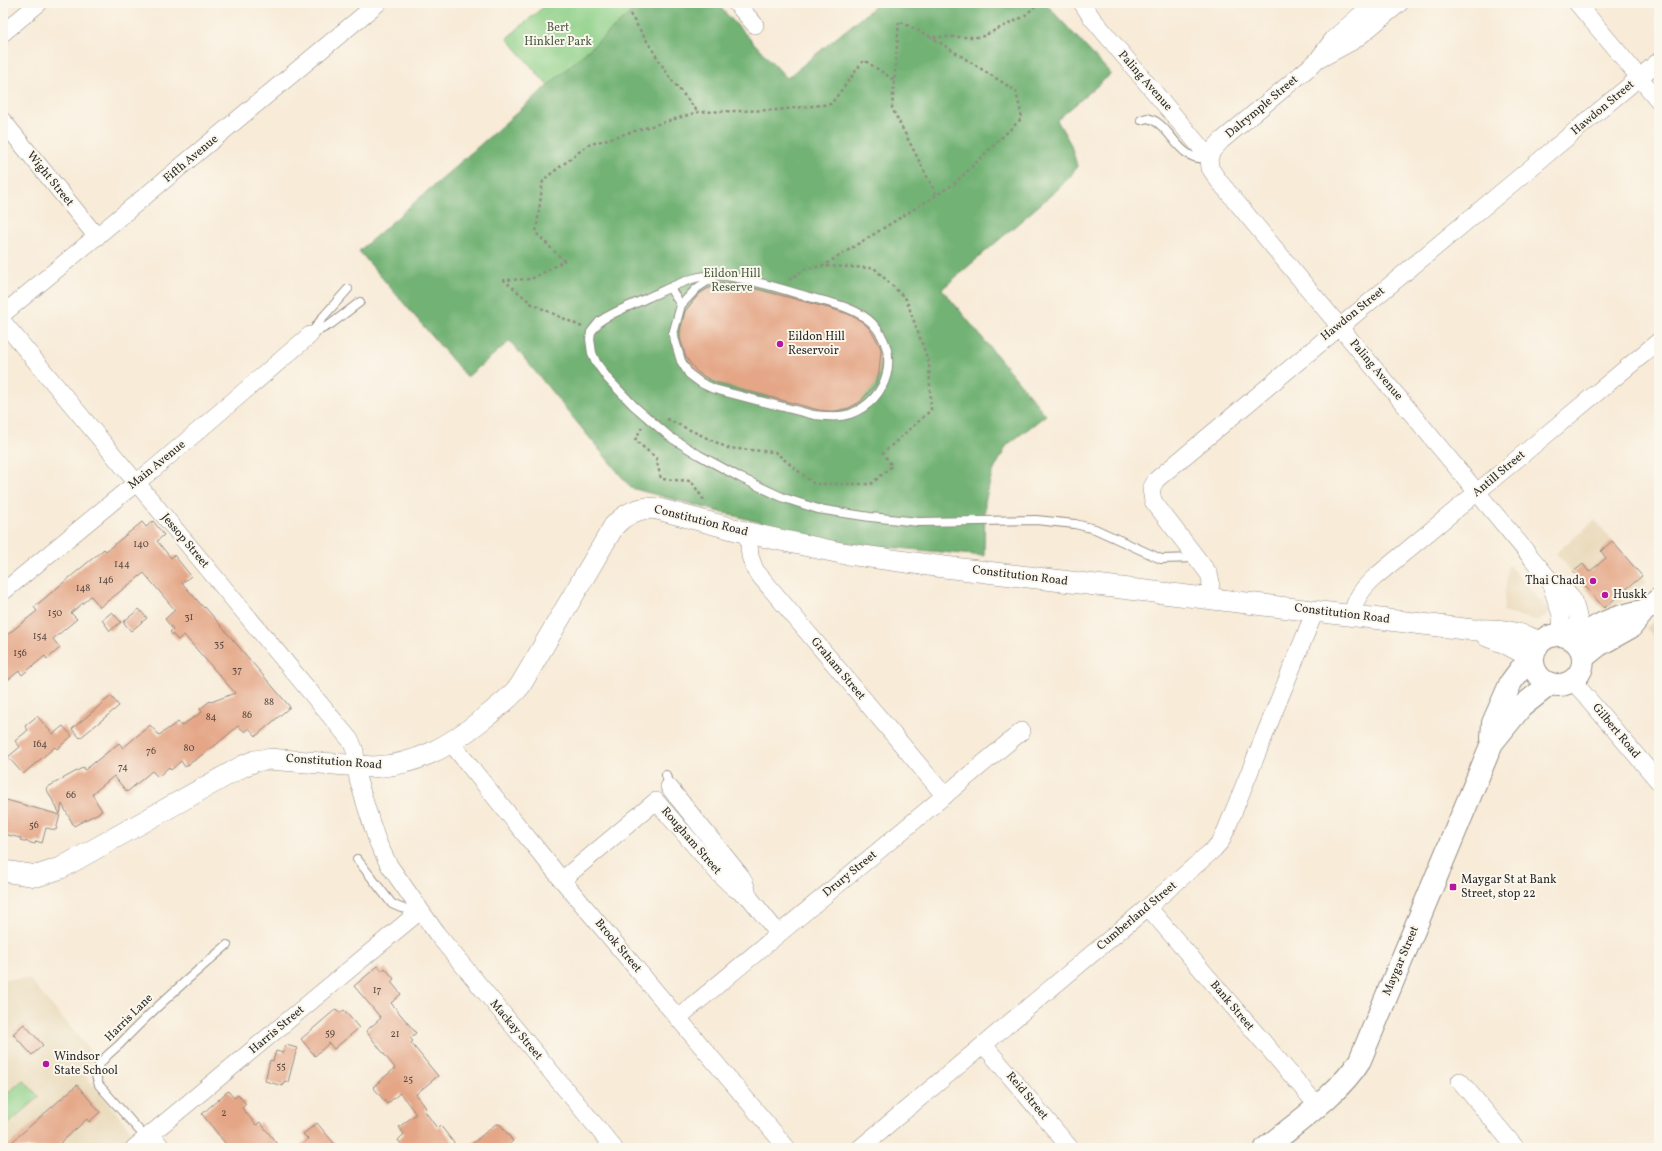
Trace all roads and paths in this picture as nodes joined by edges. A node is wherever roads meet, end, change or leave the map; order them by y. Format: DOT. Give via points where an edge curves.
graph roads {
  1 [pos="39,3"];
  2 [pos="378,3"];
  3 [pos="736,3"];
  4 [pos="1039,3"];
  5 [pos="1082,3"];
  6 [pos="1374,3"];
  7 [pos="1400,3"];
  8 [pos="1577,3"];
  9 [pos="630,14"];
  10 [pos="755,25"];
  11 [pos="3,33"];
  12 [pos="931,37"];
  13 [pos="1318,60"];
  14 [pos="1659,62"];
  15 [pos="1640,78"];
  16 [pos="894,80"];
  17 [pos="1659,101"];
  18 [pos="698,112"];
  19 [pos="1141,120"];
  20 [pos="3,121"];
  21 [pos="1209,158"];
  22 [pos="936,194"];
  23 [pos="97,237"];
  24 [pos="823,266"];
  25 [pos="717,275"];
  26 [pos="670,288"];
  27 [pos="777,288"];
  28 [pos="348,289"];
  29 [pos="360,302"];
  30 [pos="680,305"];
  31 [pos="3,314"];
  32 [pos="3,322"];
  33 [pos="1339,326"];
  34 [pos="591,332"];
  35 [pos="310,335"];
  36 [pos="1659,341"];
  37 [pos="647,418"];
  38 [pos="136,482"];
  39 [pos="1477,492"];
  40 [pos="710,522"];
  41 [pos="748,533"];
  42 [pos="1197,558"];
  43 [pos="3,592"];
  44 [pos="1208,598"];
  45 [pos="1651,605"];
  46 [pos="1315,611"];
  47 [pos="1352,616"];
  48 [pos="1573,642"];
  49 [pos="1535,654"];
  50 [pos="1573,681"];
  51 [pos="1550,684"];
  52 [pos="1022,731"];
  53 [pos="451,743"];
  54 [pos="1492,743"];
  55 [pos="357,765"];
  56 [pos="1659,782"];
  57 [pos="945,796"];
  58 [pos="357,859"];
  59 [pos="3,871"];
  60 [pos="562,880"];
  61 [pos="1148,907"];
  62 [pos="420,911"];
  63 [pos="778,933"];
  64 [pos="227,945"];
  65 [pos="678,1018"];
  66 [pos="984,1045"];
  67 [pos="1460,1081"];
  68 [pos="1317,1105"];
  69 [pos="144,1140"];
  70 [pos="162,1148"];
  71 [pos="614,1148"];
  72 [pos="787,1148"];
  73 [pos="860,1148"];
  74 [pos="1070,1148"];
  75 [pos="1266,1148"];
  76 [pos="1516,1148"];
  1 -- 11 [label="street"];
  2 -- 23 [label="street, Fifth Avenue"];
  3 -- 10 [label="street"];
  4 -- 12 [label="path" via="1023,18 981,37"];
  5 -- 21 [label="street, Paling Avenue"];
  6 -- 13 [label="street, Dalrymple Street" via="1334,38"];
  7 -- 13 [label="street, Dalrymple Street" via="1355,40"];
  8 -- 15 [label="street"];
  9 -- 18 [label="path" via="670,78"];
  12 -- 16 [label="path" via="899,21"];
  12 -- 22 [label="path" via="1016,91 1022,118 954,184"];
  13 -- 21 [label="street, Dalrymple Street" via="1221,141"];
  14 -- 15 [label="street, Hawdon Street"];
  15 -- 17 [label="street"];
  15 -- 33 [label="street, Hawdon Street"];
  16 -- 18 [label="path" via="864,60 831,104 777,110"];
  16 -- 22 [label="path" via="892,108"];
  18 -- 34 [label="path" via="588,145 543,180 536,232 564,261 531,279 504,280 532,304"];
  19 -- 21 [label="lane, Paling Avenue" via="1146,118 1156,121 1190,156 1198,159"];
  20 -- 23 [label="street, Wight Street"];
  21 -- 33 [label="street, Paling Avenue" via="1210,168 1218,180"];
  22 -- 24 [label="path"];
  23 -- 31 [label="street, Fifth Avenue"];
  24 -- 27 [label="path" via="805,269"];
  24 -- 37 [label="path" via="874,268 906,299 929,363 931,410 882,452 892,466 871,484 814,484 775,452 728,448 661,416"];
  25 -- 26 [label="lane" via="700,276"];
  25 -- 27 [label="lane"];
  25 -- 30 [label="lane" via="697,288"];
  26 -- 30 [label="lane"];
  26 -- 34 [label="lane" via="605,317"];
  27 -- 30 [label="lane" via="853,310 873,324 887,347 889,362 883,385 873,400 848,414 814,415 714,389 701,383 689,374 676,348 673,334"];
  28 -- 35 [label="lane, Main Avenue"];
  29 -- 35 [label="lane, Main Avenue" via="331,324"];
  32 -- 38 [label="street, Jessop Street"];
  33 -- 39 [label="street, Paling Avenue"];
  33 -- 42 [label="street, Hawdon Street" via="1156,480 1151,489 1153,501"];
  34 -- 37 [label="lane" via="590,345 596,362 608,379"];
  35 -- 38 [label="street, Main Avenue" via="156,468"];
  36 -- 39 [label="street, Antill Street"];
  37 -- 40 [label="path" via="635,440 656,458 661,479 691,481 710,509"];
  37 -- 42 [label="lane" via="699,455 741,478 784,498 818,509 919,522 1036,520 1075,524 1095,529 1161,559"];
  38 -- 43 [label="street, Main Avenue"];
  38 -- 55 [label="street, Jessop Street" via="349,738 355,748"];
  39 -- 47 [label="street, Antill Street" via="1366,585 1356,599"];
  39 -- 48 [label="street, Paling Avenue" via="1549,579"];
  40 -- 41 [label="street, Constitution Road"];
  40 -- 53 [label="street, Constitution Road" via="651,508 630,512 624,516 614,526 520,686 500,706"];
  41 -- 44 [label="street, Constitution Road" via="841,553"];
  41 -- 57 [label="street, Graham Street" via="750,556 755,570"];
  42 -- 44 [label="street, Hawdon Street" via="1210,576"];
  44 -- 46 [label="street, Constitution Road"];
  45 -- 48 [label="main road" via="1588,630"];
  46 -- 47 [label="street, Constitution Road"];
  46 -- 61 [label="street, Cumberland Street" via="1221,841"];
  47 -- 49 [label="street, Constitution Road" via="1473,630"];
  48 -- 49 [label="main road" via="1554,634 1546,637"];
  48 -- 50 [label="main road" via="1581,670"];
  49 -- 51 [label="main road" via="1538,676"];
  49 -- 54 [label="main road, Maygar Street" via="1511,682 1493,723"];
  50 -- 51 [label="main road" via="1558,685"];
  50 -- 56 [label="street, Gilbert Road"];
  51 -- 54 [label="main road, Maygar Street" via="1521,706"];
  52 -- 57 [label="street, Drury Street"];
  53 -- 55 [label="street, Constitution Road" via="423,757 396,764 373,767"];
  53 -- 60 [label="street, Brook Street"];
  54 -- 68 [label="main road, Maygar Street" via="1360,1060 1345,1080"];
  55 -- 59 [label="street, Constitution Road" via="284,759 255,761 61,868 37,876"];
  55 -- 62 [label="street, Mackay Street" via="358,780 378,843 389,865"];
  57 -- 63 [label="street, Drury Street"];
  58 -- 62 [label="lane" via="392,904"];
  60 -- 63 [label="street, Rougham Street" via="662,788 740,875 749,898"];
  60 -- 65 [label="street, Brook Street"];
  61 -- 66 [label="street, Cumberland Street"];
  61 -- 68 [label="street, Bank Street"];
  62 -- 69 [label="street, Harris Street"];
  62 -- 71 [label="street, Mackay Street"];
  63 -- 65 [label="street, Drury Street"];
  64 -- 69 [label="lane, Harris Lane" via="169,995 104,1059 97,1070 99,1085"];
  65 -- 72 [label="street, Brook Street"];
  66 -- 73 [label="street, Cumberland Street"];
  66 -- 74 [label="street, Reid Street"];
  67 -- 76 [label="street"];
  68 -- 75 [label="main road, Maygar Street"];
  69 -- 70 [label="street"];
}
